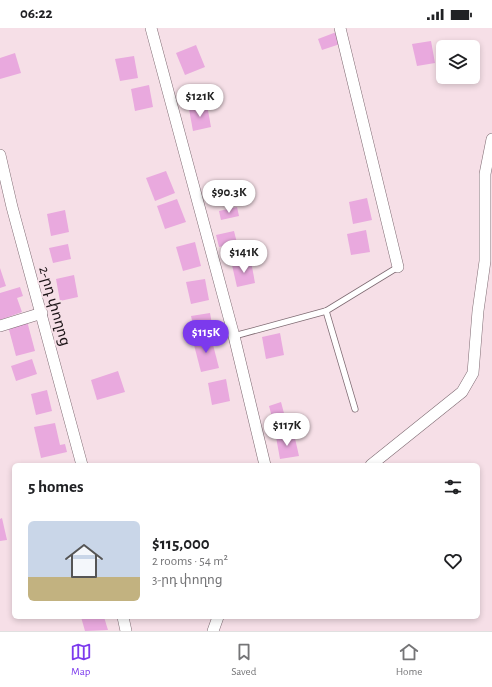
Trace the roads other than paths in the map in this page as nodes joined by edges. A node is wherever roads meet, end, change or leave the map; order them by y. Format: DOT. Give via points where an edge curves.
graph roads {
  1 [pos="151,28"];
  2 [pos="340,28"];
  3 [pos="492,140"];
  4 [pos="0,155"];
  5 [pos="398,267"];
  6 [pos="326,311"];
  7 [pos="42,313"];
  8 [pos="0,326"];
  9 [pos="234,336"];
  10 [pos="355,409"];
  11 [pos="81,463"];
  12 [pos="265,463"];
  13 [pos="373,463"];
  14 [pos="123,619"];
  15 [pos="217,619"];
  16 [pos="126,631"];
  17 [pos="213,631"];
  1 -- 9 [label="street"];
  2 -- 5 [label="street"];
  3 -- 13 [label="street" via="485,174 485,261 478,311 474,373 462,392"];
  4 -- 7 [label="street, 2-րդ փողոց"];
  5 -- 6 [label="lane"];
  6 -- 9 [label="lane"];
  6 -- 10 [label="lane"];
  7 -- 8 [label="street"];
  7 -- 11 [label="street, 2-րդ փողոց"];
  9 -- 12 [label="street"];
  14 -- 16 [label="street"];
  15 -- 17 [label="street"];
}
